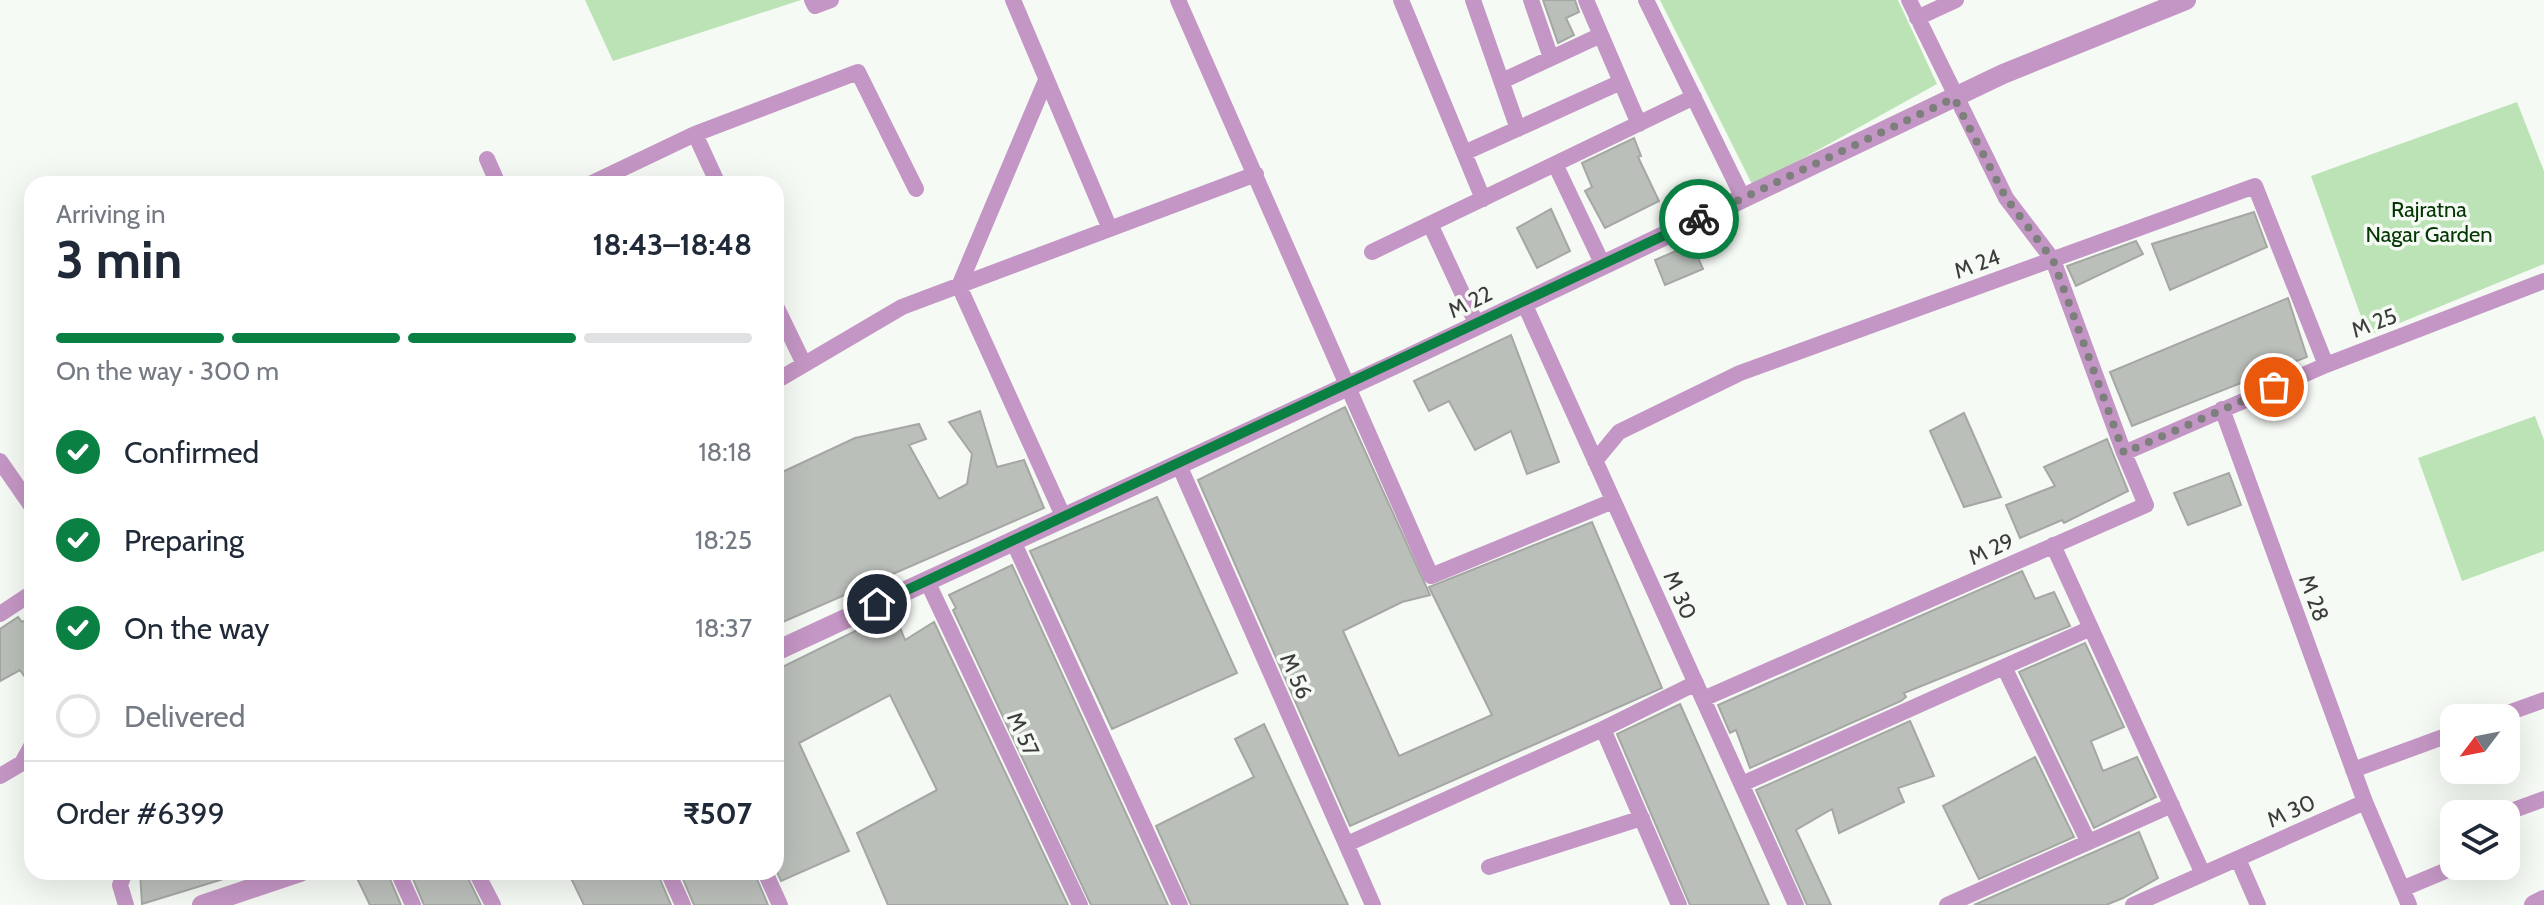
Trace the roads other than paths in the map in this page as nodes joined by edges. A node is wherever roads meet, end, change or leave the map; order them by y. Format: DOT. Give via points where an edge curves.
graph roads {
  1 [pos="812,0"];
  2 [pos="831,0"];
  3 [pos="1013,0"];
  4 [pos="1178,0"];
  5 [pos="1401,0"];
  6 [pos="1473,0"];
  7 [pos="1531,0"];
  8 [pos="1586,0"];
  9 [pos="1646,0"];
  10 [pos="1909,0"];
  11 [pos="1956,0"];
  12 [pos="2185,0"];
  13 [pos="1917,18"];
  14 [pos="1601,35"];
  15 [pos="1551,58"];
  16 [pos="1046,80"];
  17 [pos="1502,81"];
  18 [pos="1621,82"];
  19 [pos="1694,97"];
  20 [pos="1954,98"];
  21 [pos="1639,124"];
  22 [pos="1518,129"];
  23 [pos="695,134"];
  24 [pos="1464,153"];
  25 [pos="487,159"];
  26 [pos="1555,164"];
  27 [pos="1256,174"];
  28 [pos="494,176"];
  29 [pos="607,176"];
  30 [pos="714,176"];
  31 [pos="916,189"];
  32 [pos="1743,198"];
  33 [pos="1483,199"];
  34 [pos="1430,224"];
  35 [pos="1110,229"];
  36 [pos="1372,252"];
  37 [pos="2053,260"];
  38 [pos="1603,265"];
  39 [pos="2544,281"];
  40 [pos="959,286"];
  41 [pos="1524,303"];
  42 [pos="784,323"];
  43 [pos="1477,325"];
  44 [pos="804,364"];
  45 [pos="2326,365"];
  46 [pos="784,376"];
  47 [pos="1346,387"];
  48 [pos="2222,409"];
  49 [pos="2124,453"];
  50 [pos="0,461"];
  51 [pos="1595,461"];
  52 [pos="1179,465"];
  53 [pos="24,496"];
  54 [pos="1613,501"];
  55 [pos="1064,518"];
  56 [pos="1013,541"];
  57 [pos="2053,545"];
  58 [pos="927,581"];
  59 [pos="24,598"];
  60 [pos="0,614"];
  61 [pos="2091,628"];
  62 [pos="784,647"];
  63 [pos="2004,667"];
  64 [pos="1696,683"];
  65 [pos="1703,699"];
  66 [pos="2544,700"];
  67 [pos="2520,709"];
  68 [pos="1603,729"];
  69 [pos="2440,738"];
  70 [pos="24,759"];
  71 [pos="2353,770"];
  72 [pos="0,776"];
  73 [pos="1742,784"];
  74 [pos="2544,799"];
  75 [pos="2365,802"];
  76 [pos="2172,805"];
  77 [pos="2520,808"];
  78 [pos="1642,818"];
  79 [pos="2088,841"];
  80 [pos="1347,844"];
  81 [pos="2238,859"];
  82 [pos="1489,867"];
  83 [pos="2440,873"];
  84 [pos="2203,874"];
  85 [pos="122,880"];
  86 [pos="276,880"];
  87 [pos="402,880"];
  88 [pos="480,880"];
  89 [pos="672,880"];
  90 [pos="769,880"];
  91 [pos="2402,889"];
  92 [pos="2544,900"];
  93 [pos="126,905"];
  94 [pos="202,905"];
  95 [pos="413,905"];
  96 [pos="493,905"];
  97 [pos="683,905"];
  98 [pos="780,905"];
  99 [pos="1080,905"];
  100 [pos="1180,905"];
  101 [pos="1373,905"];
  102 [pos="1679,905"];
  103 [pos="1796,905"];
  104 [pos="1947,905"];
  105 [pos="2133,905"];
  106 [pos="2258,905"];
  107 [pos="2409,905"];
  108 [pos="2534,905"];
  1 -- 2 [label="street" via="815,6"];
  3 -- 16 [label="street"];
  4 -- 27 [label="street"];
  5 -- 24 [label="street"];
  6 -- 17 [label="street"];
  7 -- 15 [label="street"];
  8 -- 14 [label="street"];
  9 -- 19 [label="street"];
  10 -- 13 [label="street"];
  11 -- 13 [label="street"];
  12 -- 20 [label="street, M 22"];
  13 -- 20 [label="street"];
  14 -- 15 [label="street"];
  14 -- 18 [label="street"];
  15 -- 17 [label="street"];
  16 -- 35 [label="street"];
  16 -- 40 [label="street"];
  17 -- 22 [label="street"];
  18 -- 21 [label="street"];
  18 -- 22 [label="street"];
  19 -- 21 [label="street"];
  19 -- 32 [label="street"];
  20 -- 32 [label="street, M 22"];
  20 -- 37 [label="street" via="2006,198"];
  21 -- 26 [label="street"];
  22 -- 24 [label="street"];
  23 -- 29 [label="street"];
  23 -- 30 [label="street"];
  23 -- 31 [label="street" via="858,72"];
  24 -- 33 [label="street"];
  25 -- 28 [label="street"];
  26 -- 33 [label="street"];
  26 -- 38 [label="street"];
  27 -- 35 [label="street"];
  27 -- 47 [label="street"];
  32 -- 38 [label="street, M 22"];
  33 -- 34 [label="street"];
  34 -- 36 [label="street"];
  34 -- 43 [label="street"];
  35 -- 40 [label="street"];
  37 -- 45 [label="street, M 24" via="2255,186"];
  37 -- 49 [label="street"];
  37 -- 51 [label="street, M 24" via="1740,373 1619,432"];
  38 -- 41 [label="street, M 22"];
  39 -- 45 [label="street, M 25"];
  40 -- 44 [label="street" via="902,307"];
  40 -- 55 [label="street"];
  41 -- 43 [label="street, M 22"];
  41 -- 51 [label="street, M 30"];
  42 -- 44 [label="street"];
  43 -- 47 [label="street, M 22"];
  44 -- 46 [label="street"];
  45 -- 48 [label="street, M 25"];
  47 -- 52 [label="street, M 22"];
  47 -- 54 [label="street" via="1431,576"];
  48 -- 49 [label="street"];
  48 -- 71 [label="street, M 28"];
  49 -- 57 [label="street, M 29" via="2146,505"];
  50 -- 53 [label="street"];
  51 -- 54 [label="street, M 30"];
  52 -- 55 [label="street, M 22"];
  52 -- 80 [label="street, M 56"];
  54 -- 64 [label="street, M 30"];
  55 -- 56 [label="street, M 22"];
  56 -- 58 [label="street, M 22"];
  56 -- 100 [label="street"];
  57 -- 61 [label="street"];
  57 -- 65 [label="street, M 29"];
  58 -- 62 [label="street, M 22"];
  58 -- 99 [label="street, M 57"];
  59 -- 60 [label="street"];
  61 -- 63 [label="street"];
  61 -- 76 [label="street"];
  63 -- 73 [label="street"];
  63 -- 79 [label="street"];
  64 -- 65 [label="street, M 30"];
  64 -- 68 [label="street"];
  65 -- 73 [label="street, M 30"];
  66 -- 67 [label="street"];
  68 -- 78 [label="street"];
  68 -- 80 [label="street"];
  69 -- 71 [label="street"];
  70 -- 72 [label="street"];
  71 -- 75 [label="street, M 28"];
  73 -- 103 [label="street, M 30"];
  74 -- 77 [label="street"];
  75 -- 81 [label="street, M 30"];
  75 -- 91 [label="street"];
  76 -- 79 [label="street"];
  76 -- 84 [label="street"];
  78 -- 82 [label="street"];
  78 -- 102 [label="street"];
  79 -- 104 [label="street"];
  80 -- 101 [label="street, M 56"];
  81 -- 84 [label="street, M 30"];
  81 -- 106 [label="street"];
  83 -- 91 [label="street"];
  84 -- 105 [label="street, M 30"];
  85 -- 93 [label="street"];
  86 -- 94 [label="street"];
  87 -- 95 [label="street"];
  88 -- 96 [label="street"];
  89 -- 97 [label="street"];
  90 -- 98 [label="street"];
  91 -- 107 [label="street"];
  92 -- 108 [label="street"];
}
